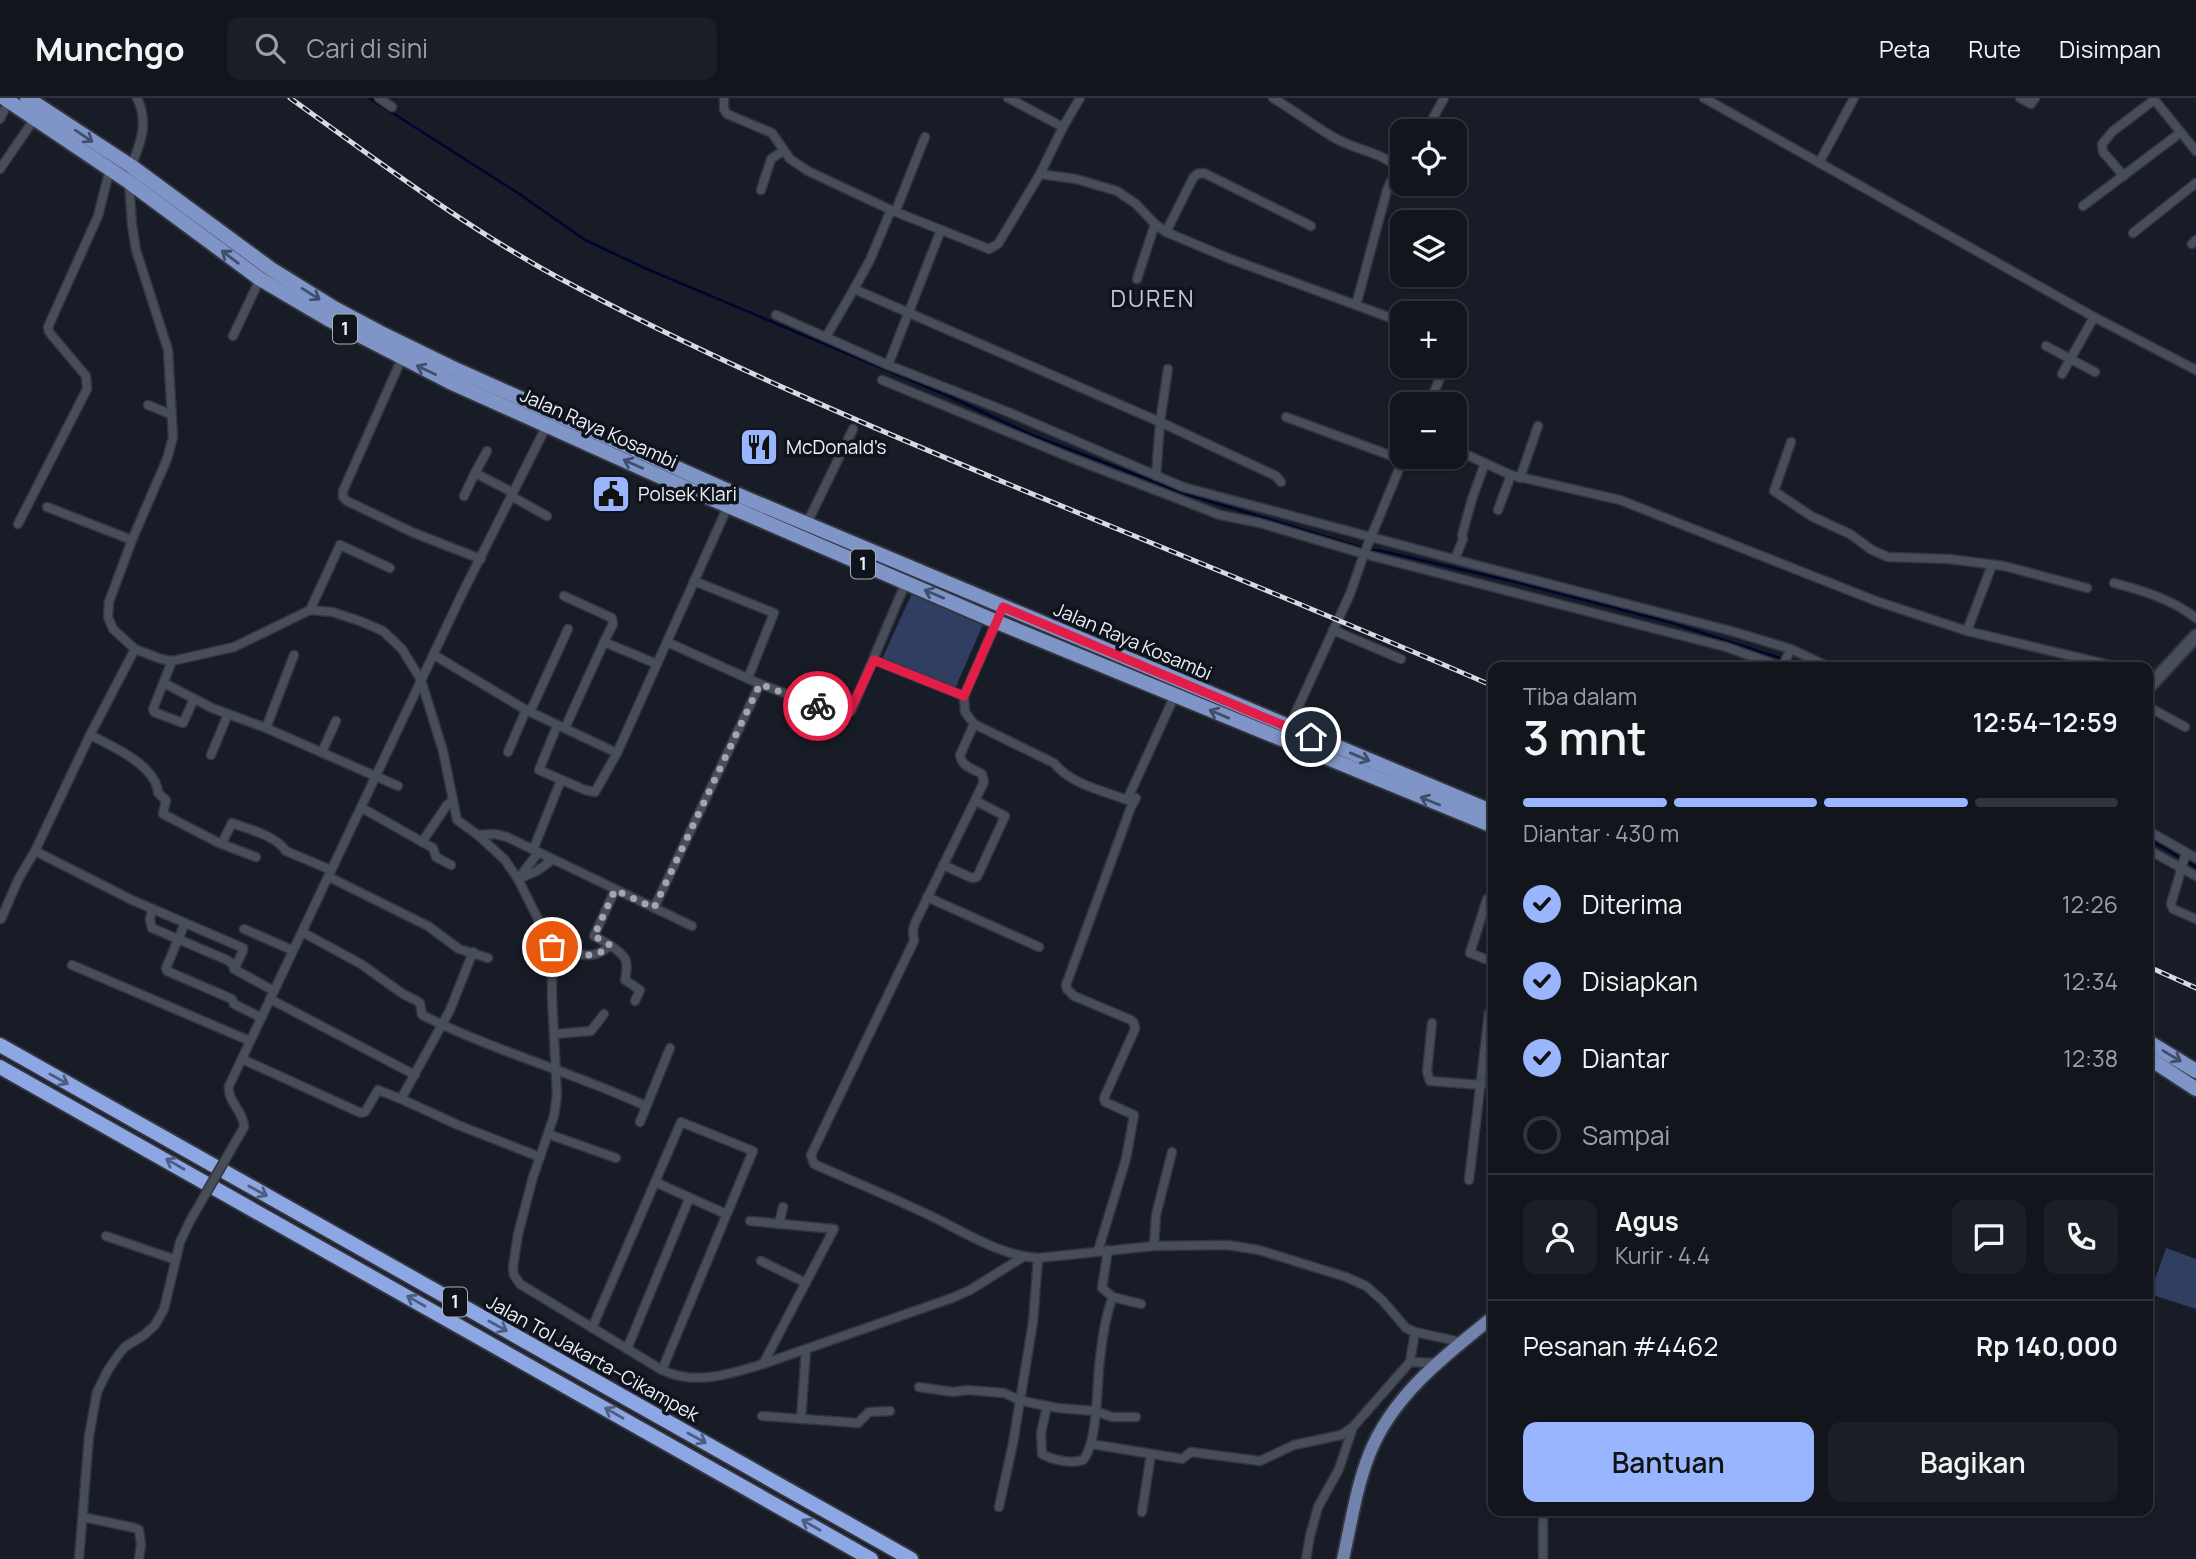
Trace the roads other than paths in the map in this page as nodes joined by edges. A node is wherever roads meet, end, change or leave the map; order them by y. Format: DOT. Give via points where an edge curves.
graph roads {
  1 [pos="27,98"];
  2 [pos="137,98"];
  3 [pos="379,98"];
  4 [pos="724,98"];
  5 [pos="1007,98"];
  6 [pos="1080,98"];
  7 [pos="1273,98"];
  8 [pos="1444,98"];
  9 [pos="1704,98"];
  10 [pos="2020,98"];
  11 [pos="2035,98"];
  12 [pos="7,99"];
  13 [pos="1851,99"];
  14 [pos="2153,99"];
  15 [pos="393,107"];
  16 [pos="34,117"];
  17 [pos="0,119"];
  18 [pos="1433,119"];
  19 [pos="1063,127"];
  20 [pos="2180,133"];
  21 [pos="925,137"];
  22 [pos="783,151"];
  23 [pos="2196,151"];
  24 [pos="1819,163"];
  25 [pos="131,166"];
  26 [pos="0,169"];
  27 [pos="110,169"];
  28 [pos="1040,174"];
  29 [pos="2124,176"];
  30 [pos="129,182"];
  31 [pos="2196,183"];
  32 [pos="761,190"];
  33 [pos="2083,206"];
  34 [pos="893,210"];
  35 [pos="1155,224"];
  36 [pos="1311,226"];
  37 [pos="942,230"];
  38 [pos="1166,232"];
  39 [pos="2133,233"];
  40 [pos="260,279"];
  41 [pos="1137,279"];
  42 [pos="854,289"];
  43 [pos="1356,305"];
  44 [pos="908,313"];
  45 [pos="776,315"];
  46 [pos="2094,317"];
  47 [pos="1390,318"];
  48 [pos="233,336"];
  49 [pos="826,337"];
  50 [pos="2046,346"];
  51 [pos="401,358"];
  52 [pos="2070,360"];
  53 [pos="888,365"];
  54 [pos="1168,369"];
  55 [pos="2196,370"];
  56 [pos="2095,372"];
  57 [pos="2062,374"];
  58 [pos="882,380"];
  59 [pos="928,389"];
  60 [pos="148,405"];
  61 [pos="170,414"];
  62 [pos="1286,416"];
  63 [pos="1160,422"];
  64 [pos="547,425"];
  65 [pos="1538,426"];
  66 [pos="853,429"];
  67 [pos="1791,442"];
  68 [pos="1074,449"];
  69 [pos="487,451"];
  70 [pos="1390,453"];
  71 [pos="1467,455"];
  72 [pos="1485,463"];
  73 [pos="1400,469"];
  74 [pos="475,473"];
  75 [pos="1511,475"];
  76 [pos="1520,478"];
  77 [pos="1281,482"];
  78 [pos="1161,484"];
  79 [pos="1179,493"];
  80 [pos="512,494"];
  81 [pos="464,496"];
  82 [pos="724,499"];
  83 [pos="47,508"];
  84 [pos="1498,510"];
  85 [pos="547,516"];
  86 [pos="1262,516"];
  87 [pos="807,523"];
  88 [pos="18,524"];
  89 [pos="132,540"];
  90 [pos="1368,546"];
  91 [pos="481,559"];
  92 [pos="1455,559"];
  93 [pos="1992,565"];
  94 [pos="390,568"];
  95 [pos="694,581"];
  96 [pos="906,582"];
  97 [pos="2114,583"];
  98 [pos="2087,588"];
  99 [pos="564,596"];
  100 [pos="1003,607"];
  101 [pos="310,610"];
  102 [pos="2196,618"];
  103 [pos="997,622"];
  104 [pos="568,629"];
  105 [pos="1333,630"];
  106 [pos="1967,631"];
  107 [pos="2196,636"];
  108 [pos="604,642"];
  109 [pos="667,642"];
  110 [pos="135,649"];
  111 [pos="434,654"];
  112 [pos="294,655"];
  113 [pos="1401,659"];
  114 [pos="874,660"];
  115 [pos="172,661"];
  116 [pos="1785,661"];
  117 [pos="2097,662"];
  118 [pos="657,664"];
  119 [pos="2153,674"];
  120 [pos="748,678"];
  121 [pos="421,680"];
  122 [pos="164,683"];
  123 [pos="760,684"];
  124 [pos="1175,695"];
  125 [pos="964,696"];
  126 [pos="194,699"];
  127 [pos="2153,709"];
  128 [pos="528,711"];
  129 [pos="228,714"];
  130 [pos="336,721"];
  131 [pos="974,724"];
  132 [pos="561,727"];
  133 [pos="1289,727"];
  134 [pos="2185,727"];
  135 [pos="266,729"];
  136 [pos="90,735"];
  137 [pos="322,752"];
  138 [pos="508,752"];
  139 [pos="617,752"];
  140 [pos="211,755"];
  141 [pos="377,777"];
  142 [pos="562,780"];
  143 [pos="398,786"];
  144 [pos="1136,798"];
  145 [pos="453,800"];
  146 [pos="976,801"];
  147 [pos="362,808"];
  148 [pos="1488,811"];
  149 [pos="1488,824"];
  150 [pos="478,835"];
  151 [pos="2153,836"];
  152 [pos="422,842"];
  153 [pos="222,843"];
  154 [pos="35,851"];
  155 [pos="2153,851"];
  156 [pos="536,852"];
  157 [pos="256,858"];
  158 [pos="2196,858"];
  159 [pos="552,860"];
  160 [pos="2183,860"];
  161 [pos="451,865"];
  162 [pos="943,865"];
  163 [pos="330,873"];
  164 [pos="2196,876"];
  165 [pos="518,878"];
  166 [pos="615,890"];
  167 [pos="927,897"];
  168 [pos="1488,899"];
  169 [pos="654,908"];
  170 [pos="152,909"];
  171 [pos="1,919"];
  172 [pos="2196,919"];
  173 [pos="185,923"];
  174 [pos="692,926"];
  175 [pos="244,929"];
  176 [pos="302,932"];
  177 [pos="179,939"];
  178 [pos="610,945"];
  179 [pos="552,947"];
  180 [pos="1039,947"];
  181 [pos="292,950"];
  182 [pos="473,952"];
  183 [pos="488,958"];
  184 [pos="1488,960"];
  185 [pos="72,965"];
  186 [pos="234,969"];
  187 [pos="272,995"];
  188 [pos="635,1001"];
  189 [pos="604,1014"];
  190 [pos="260,1017"];
  191 [pos="1432,1023"];
  192 [pos="1488,1023"];
  193 [pos="441,1025"];
  194 [pos="555,1034"];
  195 [pos="250,1041"];
  196 [pos="0,1045"];
  197 [pos="2153,1045"];
  198 [pos="670,1048"];
  199 [pos="242,1059"];
  200 [pos="2153,1064"];
  201 [pos="0,1067"];
  202 [pos="556,1069"];
  203 [pos="2196,1071"];
  204 [pos="1483,1074"];
  205 [pos="415,1075"];
  206 [pos="1488,1076"];
  207 [pos="1482,1085"];
  208 [pos="2196,1090"];
  209 [pos="401,1099"];
  210 [pos="646,1106"];
  211 [pos="640,1122"];
  212 [pos="548,1134"];
  213 [pos="671,1143"];
  214 [pos="682,1146"];
  215 [pos="1172,1152"];
  216 [pos="540,1157"];
  217 [pos="616,1158"];
  218 [pos="1469,1180"];
  219 [pos="655,1182"];
  220 [pos="689,1199"];
  221 [pos="783,1207"];
  222 [pos="726,1214"];
  223 [pos="750,1221"];
  224 [pos="779,1224"];
  225 [pos="106,1236"];
  226 [pos="1154,1246"];
  227 [pos="1108,1250"];
  228 [pos="1098,1251"];
  229 [pos="1023,1257"];
  230 [pos="1038,1258"];
  231 [pos="176,1260"];
  232 [pos="761,1261"];
  233 [pos="806,1283"];
  234 [pos="1113,1297"];
  235 [pos="1141,1304"];
  236 [pos="1488,1322"];
  237 [pos="592,1328"];
  238 [pos="1415,1332"];
  239 [pos="1461,1342"];
  240 [pos="627,1349"];
  241 [pos="806,1350"];
  242 [pos="1409,1362"];
  243 [pos="1437,1363"];
  244 [pos="763,1364"];
  245 [pos="662,1370"];
  246 [pos="919,1387"];
  247 [pos="1019,1400"];
  248 [pos="1046,1406"];
  249 [pos="890,1411"];
  250 [pos="1096,1411"];
  251 [pos="762,1416"];
  252 [pos="1136,1418"];
  253 [pos="801,1419"];
  254 [pos="1353,1427"];
  255 [pos="1091,1444"];
  256 [pos="1151,1454"];
  257 [pos="999,1507"];
  258 [pos="1142,1512"];
  259 [pos="1543,1516"];
  260 [pos="83,1517"];
  261 [pos="79,1559"];
  262 [pos="139,1559"];
  263 [pos="871,1559"];
  264 [pos="911,1559"];
  265 [pos="1306,1559"];
  266 [pos="1343,1559"];
  267 [pos="1543,1559"];
  1 -- 25 [label="highway, Jalan Raya Kosambi / 1, one-way"];
  2 -- 25 [label="street" via="144,128"];
  3 -- 15 [label="street"];
  4 -- 22 [label="street" via="727,114 772,133"];
  5 -- 19 [label="street"];
  6 -- 19 [label="street"];
  7 -- 43 [label="street" via="1335,138 1392,161 1402,172 1387,190"];
  8 -- 18 [label="street"];
  9 -- 24 [label="street"];
  10 -- 11 [label="street" via="2031,104"];
  12 -- 16 [label="highway, Jalan Raya Kosambi / 1"];
  12 -- 17 [label="street"];
  13 -- 24 [label="street"];
  14 -- 20 [label="street"];
  14 -- 29 [label="street" via="2102,144 2103,152"];
  16 -- 26 [label="street"];
  16 -- 27 [label="highway, Jalan Raya Kosambi / 1"];
  19 -- 28 [label="street"];
  20 -- 23 [label="street"];
  20 -- 29 [label="street"];
  21 -- 34 [label="street"];
  22 -- 32 [label="street" via="771,159"];
  22 -- 34 [label="street" via="808,171"];
  24 -- 46 [label="street"];
  25 -- 82 [label="highway, Jalan Raya Kosambi / 1, one-way" via="260,261 334,308"];
  27 -- 30 [label="highway, Jalan Raya Kosambi / 1"];
  27 -- 88 [label="street" via="98,216 48,323 49,332 86,376 87,389"];
  28 -- 35 [label="street" via="1117,191"];
  28 -- 37 [label="street" via="993,248"];
  29 -- 33 [label="street"];
  40 -- 30 [label="highway, Jalan Raya Kosambi / 1, one-way"];
  30 -- 61 [label="street" via="136,250 168,350"];
  31 -- 39 [label="street"];
  34 -- 37 [label="street"];
  34 -- 42 [label="street"];
  35 -- 38 [label="street"];
  35 -- 41 [label="street"];
  36 -- 38 [label="street" via="1200,173 1193,178"];
  37 -- 44 [label="street"];
  38 -- 43 [label="street"];
  40 -- 48 [label="street"];
  40 -- 51 [label="highway, Jalan Raya Kosambi / 1"];
  42 -- 44 [label="street"];
  42 -- 49 [label="street"];
  43 -- 47 [label="street"];
  44 -- 53 [label="street"];
  44 -- 63 [label="street"];
  45 -- 49 [label="street"];
  46 -- 52 [label="street"];
  46 -- 55 [label="street"];
  49 -- 53 [label="street"];
  50 -- 52 [label="street"];
  64 -- 51 [label="highway, Jalan Raya Kosambi / 1, one-way"];
  51 -- 91 [label="street" via="343,497 414,533"];
  52 -- 56 [label="street"];
  52 -- 57 [label="street"];
  53 -- 59 [label="street"];
  54 -- 63 [label="street"];
  58 -- 59 [label="street"];
  59 -- 68 [label="street"];
  59 -- 68 [label="street"];
  60 -- 61 [label="street"];
  61 -- 89 [label="street" via="170,452"];
  62 -- 70 [label="street"];
  63 -- 77 [label="street"];
  63 -- 78 [label="street"];
  64 -- 80 [label="street"];
  82 -- 64 [label="highway, Jalan Raya Kosambi / 1, one-way"];
  65 -- 76 [label="street"];
  66 -- 87 [label="street"];
  67 -- 93 [label="street" via="1774,491 1811,516 1888,557"];
  68 -- 78 [label="street"];
  68 -- 78 [label="street"];
  69 -- 74 [label="street"];
  71 -- 72 [label="street"];
  72 -- 75 [label="street"];
  72 -- 92 [label="street"];
  73 -- 90 [label="street"];
  74 -- 80 [label="street"];
  74 -- 81 [label="street"];
  75 -- 76 [label="street"];
  75 -- 84 [label="street"];
  76 -- 106 [label="street" via="1620,500 1876,601"];
  78 -- 79 [label="street"];
  78 -- 79 [label="street"];
  79 -- 86 [label="street"];
  79 -- 86 [label="street" via="1220,515"];
  80 -- 85 [label="street"];
  80 -- 91 [label="street"];
  82 -- 87 [label="highway, Jalan Raya Kosambi / 1"];
  82 -- 95 [label="street"];
  82 -- 96 [label="highway, Jalan Raya Kosambi / 1"];
  83 -- 89 [label="street"];
  86 -- 90 [label="street"];
  86 -- 90 [label="street"];
  87 -- 100 [label="highway, Jalan Raya Kosambi / 1"];
  89 -- 110 [label="street" via="108,611 113,629"];
  90 -- 92 [label="street"];
  90 -- 105 [label="street"];
  90 -- 116 [label="street"];
  91 -- 111 [label="street"];
  92 -- 116 [label="street" via="1664,612"];
  93 -- 98 [label="street"];
  93 -- 106 [label="street"];
  94 -- 101 [label="street" via="340,545"];
  95 -- 109 [label="street"];
  95 -- 120 [label="street" via="774,613"];
  103 -- 96 [label="highway, Jalan Raya Kosambi / 1, one-way"];
  96 -- 114 [label="street"];
  97 -- 102 [label="street" via="2162,598"];
  99 -- 108 [label="street" via="612,618"];
  100 -- 103 [label="street"];
  100 -- 133 [label="highway, Jalan Raya Kosambi / 1"];
  101 -- 115 [label="street" via="234,647"];
  101 -- 121 [label="street" via="332,611 383,631 402,649"];
  103 -- 124 [label="highway, Jalan Raya Kosambi / 1"];
  103 -- 125 [label="street"];
  104 -- 128 [label="street"];
  105 -- 113 [label="street"];
  105 -- 133 [label="street"];
  106 -- 117 [label="street"];
  107 -- 119 [label="main road"];
  108 -- 118 [label="street"];
  108 -- 132 [label="street"];
  109 -- 118 [label="street"];
  109 -- 120 [label="street"];
  110 -- 115 [label="street"];
  110 -- 136 [label="street"];
  111 -- 121 [label="street"];
  111 -- 128 [label="street"];
  112 -- 135 [label="street"];
  114 -- 123 [label="street" via="851,711 844,715"];
  114 -- 125 [label="street"];
  115 -- 122 [label="street"];
  118 -- 139 [label="street"];
  120 -- 123 [label="street"];
  121 -- 141 [label="street"];
  121 -- 145 [label="street"];
  122 -- 126 [label="street"];
  122 -- 126 [label="street" via="154,712 183,723"];
  123 -- 169 [label="street"];
  124 -- 131 [label="street" via="1127,800 1073,778 1054,763"];
  149 -- 124 [label="highway, Jalan Raya Kosambi / 1, one-way"];
  125 -- 131 [label="street" via="965,712"];
  126 -- 129 [label="street"];
  127 -- 134 [label="street"];
  128 -- 132 [label="street"];
  128 -- 138 [label="street"];
  129 -- 135 [label="street"];
  129 -- 140 [label="street"];
  130 -- 137 [label="street"];
  131 -- 146 [label="street" via="960,755 962,763 983,776"];
  132 -- 139 [label="street"];
  132 -- 142 [label="street" via="539,769"];
  133 -- 148 [label="highway, Jalan Raya Kosambi / 1, one-way"];
  135 -- 137 [label="street"];
  136 -- 153 [label="street" via="125,752 152,776 166,800 163,814"];
  136 -- 154 [label="street"];
  137 -- 141 [label="street"];
  139 -- 142 [label="street" via="595,792"];
  141 -- 143 [label="street"];
  141 -- 147 [label="street"];
  142 -- 156 [label="street"];
  144 -- 228 [label="street" via="1066,985 1074,996 1131,1020 1135,1029 1104,1098 1135,1115"];
  145 -- 150 [label="street" via="457,820"];
  145 -- 152 [label="street"];
  146 -- 162 [label="street"];
  146 -- 162 [label="street" via="1005,816 977,877"];
  147 -- 152 [label="street"];
  147 -- 163 [label="street"];
  150 -- 156 [label="street" via="501,835"];
  150 -- 165 [label="street"];
  151 -- 160 [label="street"];
  152 -- 161 [label="street"];
  153 -- 157 [label="street"];
  153 -- 163 [label="street" via="232,822"];
  154 -- 170 [label="street"];
  154 -- 171 [label="street"];
  155 -- 160 [label="street"];
  156 -- 159 [label="street"];
  156 -- 165 [label="street"];
  158 -- 160 [label="street"];
  159 -- 165 [label="street"];
  159 -- 166 [label="street"];
  160 -- 164 [label="street"];
  160 -- 172 [label="street" via="2171,904"];
  162 -- 167 [label="street"];
  163 -- 176 [label="street"];
  163 -- 182 [label="street" via="428,926 459,949"];
  165 -- 179 [label="street"];
  166 -- 169 [label="street"];
  166 -- 178 [label="street" via="594,936"];
  167 -- 180 [label="street"];
  167 -- 229 [label="street" via="913,930 914,941 812,1160"];
  168 -- 184 [label="street" via="1471,953"];
  169 -- 174 [label="street"];
  170 -- 173 [label="street"];
  170 -- 177 [label="street" via="152,928"];
  173 -- 177 [label="street"];
  173 -- 186 [label="street" via="243,948"];
  175 -- 181 [label="street"];
  176 -- 181 [label="street"];
  176 -- 193 [label="street" via="417,1000 422,1015"];
  177 -- 186 [label="street" via="227,960"];
  177 -- 190 [label="street" via="168,972 232,999"];
  178 -- 179 [label="street" via="600,954 587,956"];
  178 -- 188 [label="street" via="626,960 626,982 640,990"];
  179 -- 194 [label="street"];
  181 -- 187 [label="street"];
  182 -- 183 [label="street"];
  182 -- 193 [label="street"];
  185 -- 195 [label="street"];
  186 -- 187 [label="street"];
  187 -- 190 [label="street"];
  187 -- 205 [label="street"];
  189 -- 194 [label="street" via="591,1031"];
  190 -- 195 [label="street"];
  191 -- 207 [label="street" via="1430,1081"];
  192 -- 204 [label="street"];
  193 -- 202 [label="street"];
  193 -- 205 [label="street"];
  194 -- 202 [label="street"];
  195 -- 199 [label="street"];
  196 -- 264 [label="highway, Jalan Tol Jakarta–Cikampek / 1, one-way"];
  197 -- 203 [label="highway, one-way"];
  198 -- 210 [label="street"];
  199 -- 209 [label="street" via="361,1113 378,1090"];
  199 -- 231 [label="street, bridge" via="228,1090 244,1127 190,1221"];
  200 -- 208 [label="highway"];
  263 -- 201 [label="highway, Jalan Tol Jakarta–Cikampek / 1, one-way"];
  202 -- 210 [label="street"];
  202 -- 212 [label="street" via="557,1095"];
  204 -- 206 [label="street"];
  204 -- 207 [label="street"];
  205 -- 209 [label="street"];
  207 -- 218 [label="street"];
  209 -- 216 [label="street"];
  210 -- 211 [label="street"];
  212 -- 216 [label="street"];
  212 -- 217 [label="street"];
  213 -- 214 [label="street"];
  213 -- 219 [label="street"];
  213 -- 222 [label="street" via="683,1121 753,1151"];
  215 -- 226 [label="street" via="1156,1215"];
  216 -- 237 [label="street" via="518,1234 514,1275 520,1284"];
  219 -- 220 [label="street"];
  219 -- 237 [label="street"];
  220 -- 222 [label="street"];
  220 -- 240 [label="street"];
  221 -- 224 [label="street"];
  222 -- 245 [label="street"];
  223 -- 224 [label="street"];
  224 -- 233 [label="street" via="834,1229"];
  225 -- 231 [label="street"];
  226 -- 227 [label="street"];
  226 -- 238 [label="street" via="1227,1245 1301,1262 1366,1286"];
  227 -- 228 [label="street"];
  227 -- 234 [label="street" via="1102,1288"];
  228 -- 230 [label="street"];
  229 -- 230 [label="street"];
  229 -- 241 [label="street" via="952,1298"];
  230 -- 247 [label="street"];
  231 -- 260 [label="street" via="160,1317 125,1347 97,1392"];
  232 -- 233 [label="street"];
  233 -- 244 [label="street"];
  234 -- 235 [label="street"];
  234 -- 250 [label="street" via="1100,1356"];
  236 -- 239 [label="main road"];
  237 -- 240 [label="street"];
  238 -- 239 [label="street"];
  238 -- 242 [label="street"];
  239 -- 243 [label="main road"];
  240 -- 245 [label="street"];
  241 -- 244 [label="street"];
  241 -- 253 [label="street"];
  242 -- 243 [label="street"];
  242 -- 254 [label="street"];
  243 -- 266 [label="main road" via="1410,1389 1375,1442 1359,1487"];
  244 -- 245 [label="street" via="713,1377 680,1377"];
  246 -- 247 [label="street" via="1004,1393"];
  247 -- 248 [label="street"];
  247 -- 257 [label="street"];
  248 -- 250 [label="street"];
  248 -- 255 [label="street" via="1043,1456 1078,1462 1086,1458"];
  249 -- 253 [label="street" via="869,1412 858,1423"];
  250 -- 252 [label="street"];
  250 -- 255 [label="street"];
  251 -- 253 [label="street"];
  254 -- 256 [label="street" via="1260,1461 1191,1452 1182,1459"];
  254 -- 265 [label="street" via="1339,1469 1318,1507"];
  255 -- 256 [label="street"];
  256 -- 258 [label="street"];
  259 -- 267 [label="street"];
  260 -- 261 [label="street"];
  260 -- 262 [label="street" via="139,1530"];
}
